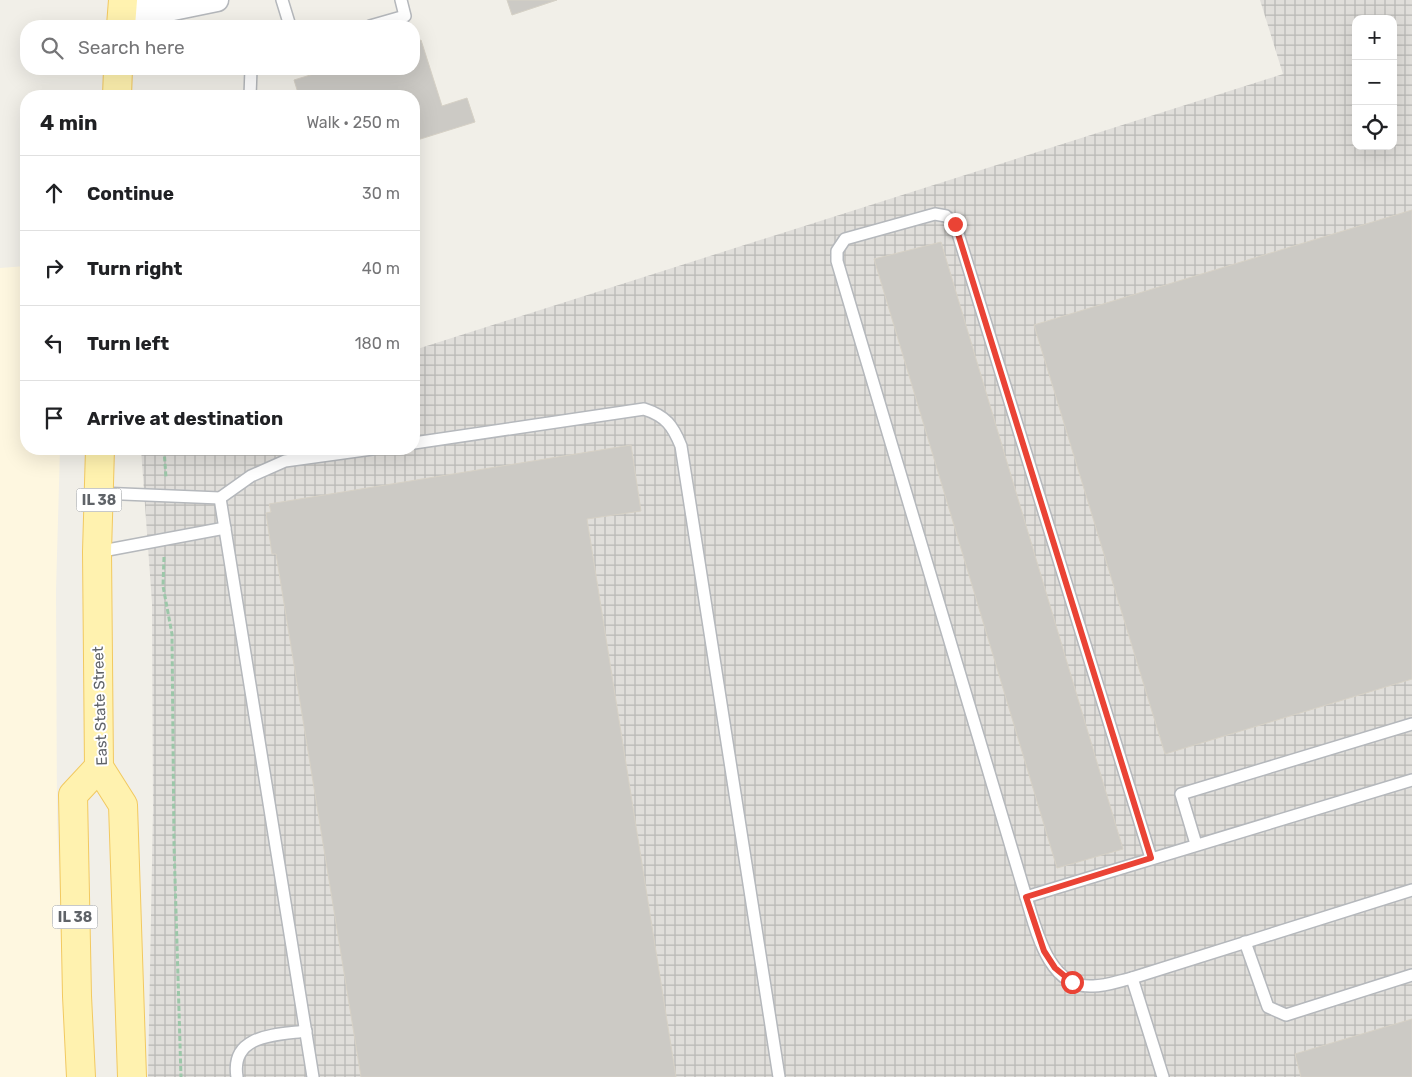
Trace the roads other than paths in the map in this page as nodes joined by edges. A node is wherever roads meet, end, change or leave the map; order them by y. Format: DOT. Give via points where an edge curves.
graph roads {
  1 [pos="217,0"];
  2 [pos="282,0"];
  3 [pos="401,0"];
  4 [pos="122,12"];
  5 [pos="288,20"];
  6 [pos="391,20"];
  7 [pos="118,75"];
  8 [pos="251,75"];
  9 [pos="117,90"];
  10 [pos="250,90"];
  11 [pos="420,442"];
  12 [pos="100,455"];
  13 [pos="328,455"];
  14 [pos="99,493"];
  15 [pos="220,498"];
  16 [pos="225,528"];
  17 [pos="97,552"];
  18 [pos="1412,724"];
  19 [pos="98,767"];
  20 [pos="1412,780"];
  21 [pos="1196,844"];
  22 [pos="1151,858"];
  23 [pos="1412,890"];
  24 [pos="1026,897"];
  25 [pos="1246,942"];
  26 [pos="1412,975"];
  27 [pos="1132,978"];
  28 [pos="306,1031"];
  29 [pos="81,1077"];
  30 [pos="132,1077"];
  31 [pos="238,1077"];
  32 [pos="313,1077"];
  33 [pos="779,1077"];
  34 [pos="1163,1077"];
  1 -- 4 [label="street" via="173,9"];
  2 -- 5 [label="lane"];
  3 -- 6 [label="lane" via="405,16"];
  7 -- 9 [label="main road"];
  8 -- 10 [label="lane"];
  11 -- 33 [label="lane" via="644,409 658,413 672,425 681,446"];
  12 -- 14 [label="main road, East State Street / IL 38"];
  13 -- 15 [label="lane" via="285,461 251,476"];
  14 -- 15 [label="lane"];
  14 -- 17 [label="main road, East State Street / IL 38"];
  15 -- 16 [label="lane"];
  16 -- 17 [label="lane"];
  16 -- 28 [label="lane"];
  17 -- 19 [label="main road, East State Street / IL 38"];
  18 -- 21 [label="lane" via="1181,794"];
  19 -- 29 [label="main road, IL 38" via="73,795"];
  19 -- 30 [label="main road, East State Street" via="123,805"];
  20 -- 21 [label="lane"];
  21 -- 22 [label="lane"];
  22 -- 24 [label="lane"];
  22 -- 24 [label="lane" via="955,224 946,216 935,214 845,239 837,251 837,261"];
  23 -- 25 [label="lane"];
  24 -- 27 [label="lane" via="1044,951 1055,968 1072,982 1092,987"];
  25 -- 26 [label="lane" via="1268,1007 1286,1014"];
  25 -- 27 [label="lane"];
  27 -- 34 [label="lane"];
  28 -- 31 [label="lane" via="266,1036 253,1041 243,1048 238,1058"];
  28 -- 32 [label="lane"];
}
